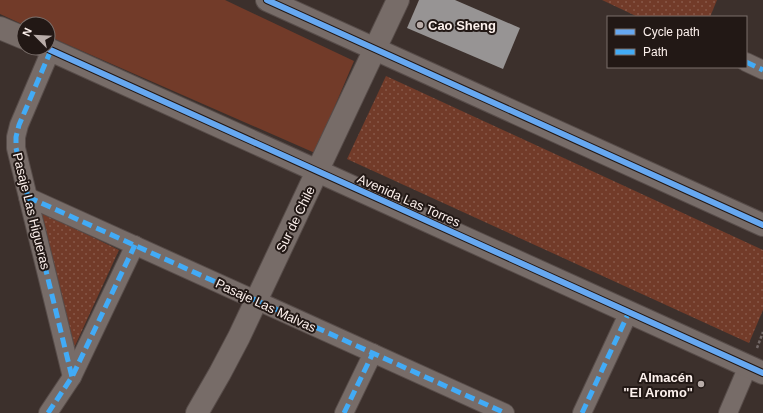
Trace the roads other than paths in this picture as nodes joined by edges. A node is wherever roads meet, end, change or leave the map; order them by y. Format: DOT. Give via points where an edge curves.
graph roads {
  1 [pos="267,0"];
  2 [pos="398,0"];
  3 [pos="0,28"];
  4 [pos="16,35"];
  5 [pos="375,50"];
  6 [pos="56,53"];
  7 [pos="46,56"];
  8 [pos="747,62"];
  9 [pos="763,70"];
  10 [pos="318,171"];
  11 [pos="28,196"];
  12 [pos="763,225"];
  13 [pos="134,245"];
  14 [pos="256,300"];
  15 [pos="628,312"];
  16 [pos="373,353"];
  17 [pos="756,370"];
  18 [pos="72,377"];
  19 [pos="48,413"];
  20 [pos="197,413"];
  21 [pos="344,413"];
  22 [pos="505,413"];
  23 [pos="582,413"];
  24 [pos="728,413"];
  1 -- 5 [label="street"];
  2 -- 5 [label="street, Sur de Chile"];
  3 -- 4 [label="street"];
  5 -- 10 [label="street, Sur de Chile"];
  5 -- 12 [label="street"];
  6 -- 10 [label="street, Avenida Las Torres"];
  7 -- 11 [label="street, Pasaje Las Higueras" via="39,81 16,137 16,148"];
  8 -- 9 [label="street"];
  10 -- 14 [label="street, Sur de Chile"];
  10 -- 15 [label="street, Avenida Las Torres"];
  11 -- 13 [label="street, Pasaje Las Malvas"];
  11 -- 18 [label="street, Pasaje Las Higueras"];
  13 -- 14 [label="street, Pasaje Las Malvas"];
  13 -- 18 [label="street"];
  14 -- 16 [label="street, Pasaje Las Malvas"];
  14 -- 20 [label="street, Sur de Chile" via="220,374"];
  15 -- 17 [label="street, Avenida Las Torres"];
  15 -- 23 [label="street"];
  16 -- 21 [label="street"];
  16 -- 22 [label="street, Pasaje Las Malvas"];
  17 -- 24 [label="street"];
  18 -- 19 [label="street"];
}
